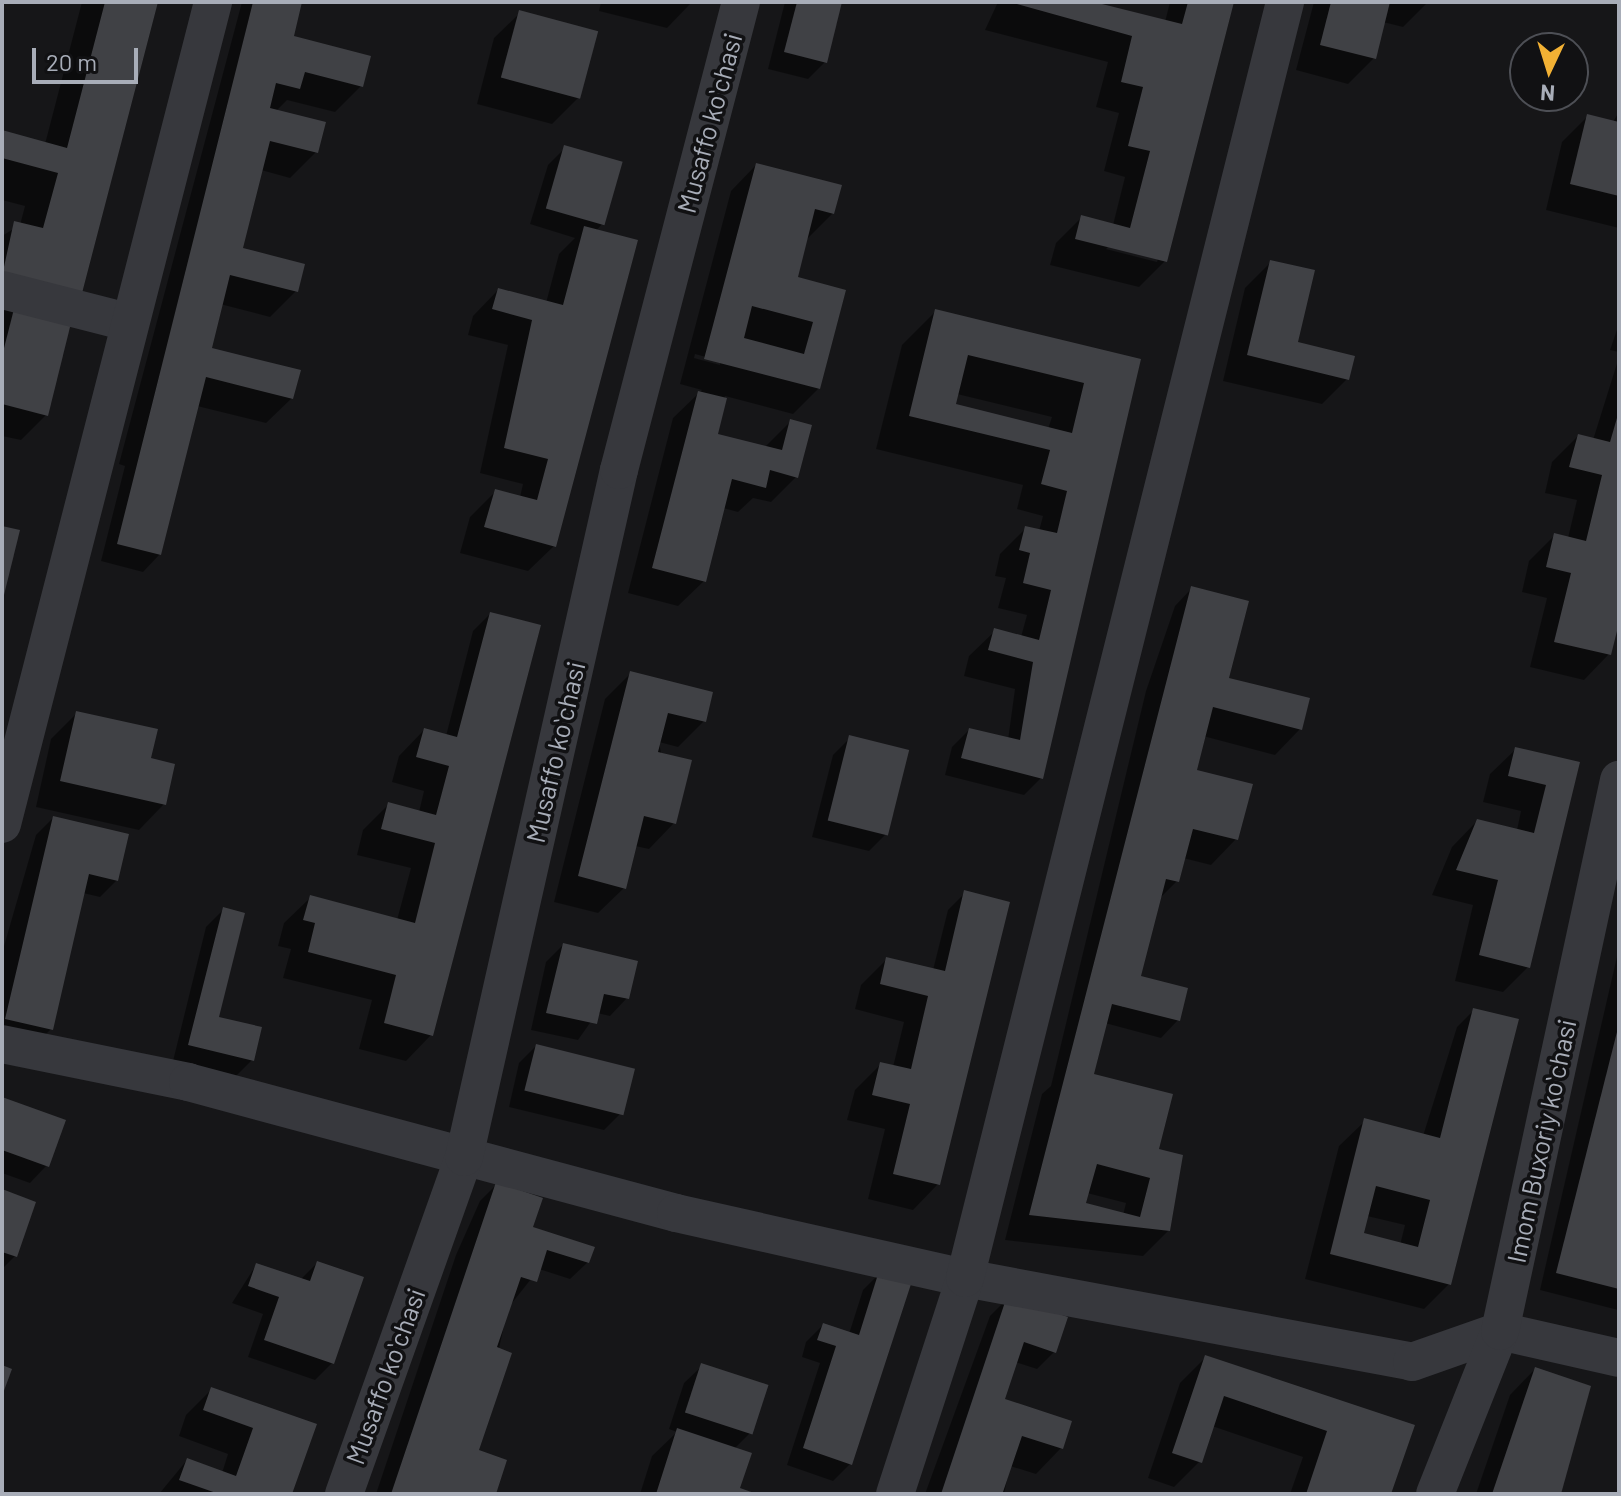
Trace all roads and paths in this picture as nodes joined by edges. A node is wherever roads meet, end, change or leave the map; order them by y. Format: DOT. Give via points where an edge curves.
graph roads {
  1 [pos="213,2"];
  2 [pos="741,2"];
  3 [pos="1285,2"];
  4 [pos="2,290"];
  5 [pos="128,322"];
  6 [pos="1619,780"];
  7 [pos="2,824"];
  8 [pos="2,1044"];
  9 [pos="464,1157"];
  10 [pos="965,1278"];
  11 [pos="1500,1331"];
  12 [pos="1619,1358"];
  13 [pos="344,1494"];
  14 [pos="895,1494"];
  15 [pos="1435,1494"];
  1 -- 5 [label="street"];
  2 -- 9 [label="street, Musaffo koʻchasi" via="619,470"];
  3 -- 10 [label="street"];
  4 -- 5 [label="street"];
  5 -- 7 [label="street"];
  6 -- 11 [label="street, Imom Buxoriy koʻchasi"];
  8 -- 9 [label="street" via="188,1082"];
  9 -- 10 [label="street"];
  9 -- 13 [label="street, Musaffo koʻchasi"];
  10 -- 11 [label="street" via="1412,1362"];
  10 -- 14 [label="street"];
  11 -- 12 [label="street"];
  11 -- 15 [label="street, Imom Buxoriy koʻchasi"];
}
